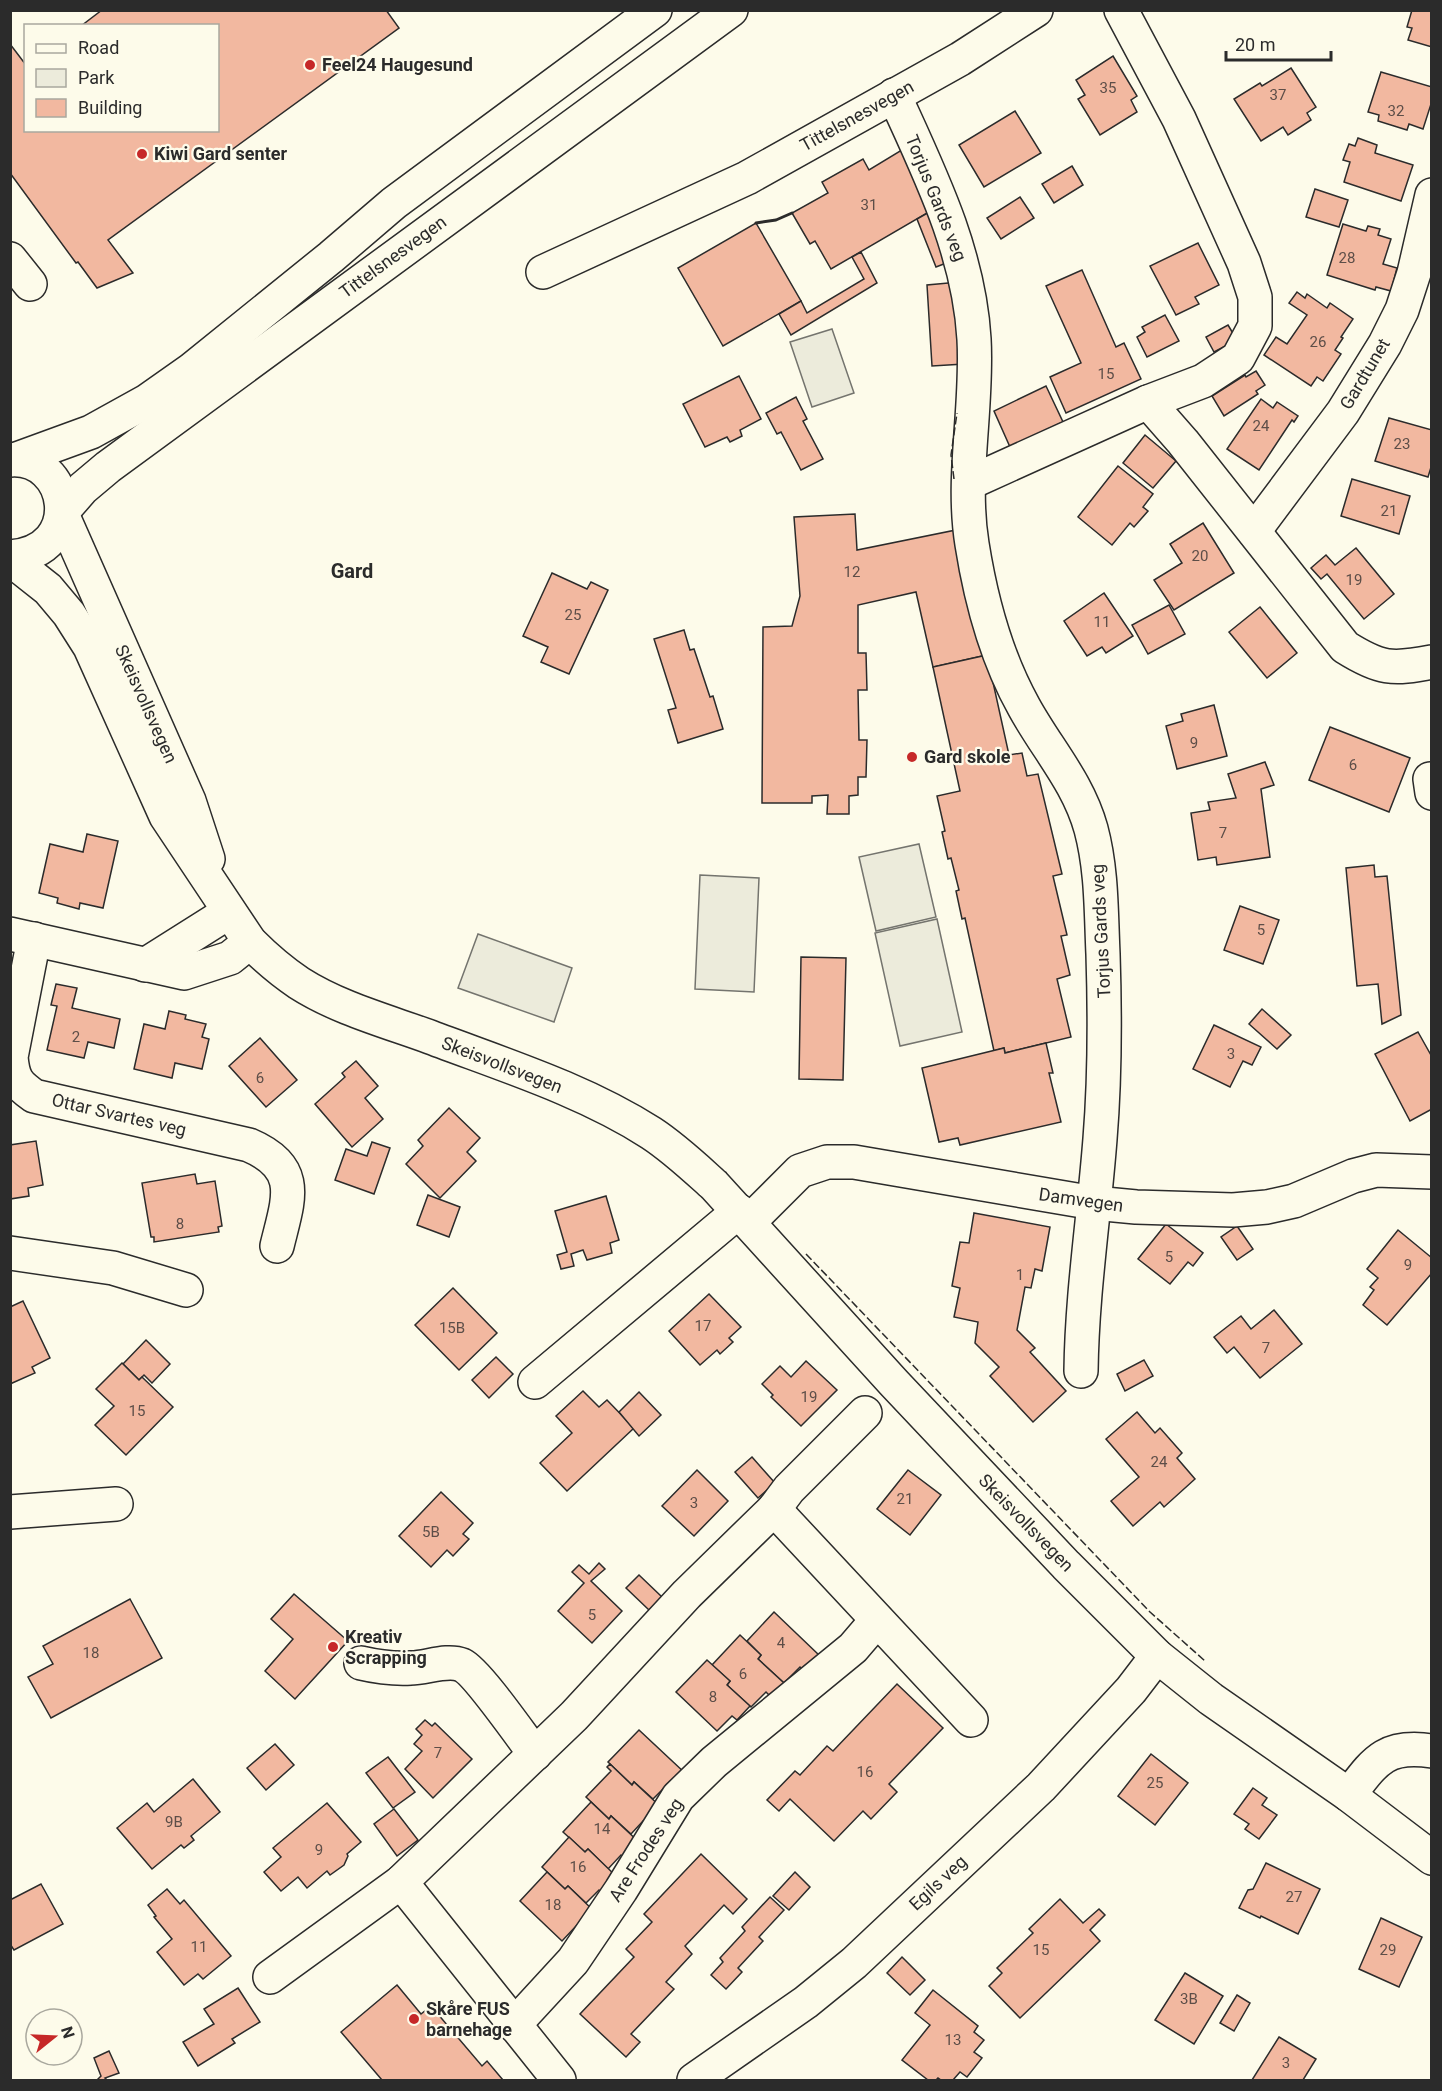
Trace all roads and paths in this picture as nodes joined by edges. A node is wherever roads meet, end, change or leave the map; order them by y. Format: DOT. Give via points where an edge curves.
graph roads {
  1 [pos="655,10"];
  2 [pos="731,10"];
  3 [pos="1036,10"];
  4 [pos="1121,10"];
  5 [pos="894,95"];
  6 [pos="1431,195"];
  7 [pos="10,259"];
  8 [pos="543,272"];
  9 [pos="30,284"];
  10 [pos="1148,402"];
  11 [pos="13,459"];
  12 [pos="969,483"];
  13 [pos="62,513"];
  14 [pos="1254,531"];
  15 [pos="10,558"];
  16 [pos="1431,662"];
  17 [pos="225,905"];
  18 [pos="22,937"];
  19 [pos="250,942"];
  20 [pos="144,965"];
  21 [pos="1431,1172"];
  22 [pos="1094,1203"];
  23 [pos="744,1217"];
  24 [pos="277,1246"];
  25 [pos="10,1253"];
  26 [pos="186,1290"];
  27 [pos="1081,1371"];
  28 [pos="535,1382"];
  29 [pos="865,1413"];
  30 [pos="116,1504"];
  31 [pos="774,1509"];
  32 [pos="10,1512"];
  33 [pos="877,1620"];
  34 [pos="1157,1656"];
  35 [pos="361,1663"];
  36 [pos="971,1720"];
  37 [pos="1431,1751"];
  38 [pos="535,1754"];
  39 [pos="1349,1795"];
  40 [pos="1431,1858"];
  41 [pos="400,1882"];
  42 [pos="270,1977"];
  43 [pos="514,2025"];
  44 [pos="559,2080"];
  45 [pos="694,2080"];
  1 -- 11 [label="street, Tittelsnesvegen" via="394,203 191,370 147,401 91,432"];
  2 -- 13 [label="street, Tittelsnesvegen" via="108,467"];
  3 -- 5 [label="street, Tittelsnesvegen" via="960,59"];
  4 -- 10 [label="street" via="1179,119 1244,263 1255,297 1255,326 1238,358 1203,381"];
  5 -- 8 [label="street, Tittelsnesvegen" via="747,178"];
  5 -- 12 [label="street, Torjus Gards veg" via="956,239 971,304 975,382"];
  6 -- 14 [label="street, Gardtunet" via="1414,273 1385,344 1343,412"];
  7 -- 9 [label="street"];
  10 -- 12 [label="street"];
  10 -- 14 [label="street"];
  11 -- 13 [label="street, Skeisvollsvegen" via="36,464 51,476 60,493"];
  12 -- 22 [label="street, Torjus Gards veg" via="972,543 995,644 1026,711 1077,790 1091,829 1100,876 1105,1009"];
  13 -- 15 [label="street, Tittelsnesvegen" via="56,532 44,546"];
  13 -- 17 [label="street, Skeisvollsvegen" via="189,801"];
  14 -- 16 [label="street" via="1345,647 1366,660 1393,668"];
  15 -- 17 [label="street, Skeisvollsvegen" via="48,589 90,647 166,816"];
  17 -- 19 [label="street, Skeisvollsvegen"];
  17 -- 20 [label="street"];
  18 -- 20 [label="street"];
  18 -- 24 [label="street, Ottar Svartes veg" via="11,1057 20,1086 34,1096 267,1152 288,1182"];
  19 -- 20 [label="street" via="230,958 184,973"];
  19 -- 23 [label="street, Skeisvollsvegen" via="300,983 348,1006 614,1111 687,1160"];
  21 -- 22 [label="street, Damvegen" via="1376,1170 1294,1201 1244,1209 1136,1208"];
  22 -- 23 [label="street, Damvegen" via="854,1162 827,1162 800,1171 787,1186"];
  22 -- 27 [label="street, Torjus Gards veg"];
  23 -- 28 [label="street"];
  23 -- 34 [label="street, Skeisvollsvegen" via="903,1392"];
  25 -- 26 [label="street" via="113,1268"];
  29 -- 31 [label="street"];
  30 -- 32 [label="street"];
  31 -- 33 [label="street"];
  31 -- 38 [label="street"];
  33 -- 36 [label="street"];
  33 -- 43 [label="street, Are Frodes veg" via="853,1648 714,1762 678,1797 573,1960"];
  34 -- 39 [label="street, Skeisvollsvegen" via="1210,1699"];
  34 -- 45 [label="street, Egils veg" via="1131,1690 1041,1787 854,1963 806,2002"];
  35 -- 38 [label="street" via="390,1669 461,1665 477,1679"];
  37 -- 39 [label="street" via="1411,1748 1374,1762"];
  38 -- 41 [label="street"];
  39 -- 40 [label="street, Skeisvollsvegen"];
  41 -- 42 [label="street"];
  41 -- 43 [label="street"];
  43 -- 44 [label="street"];
}
